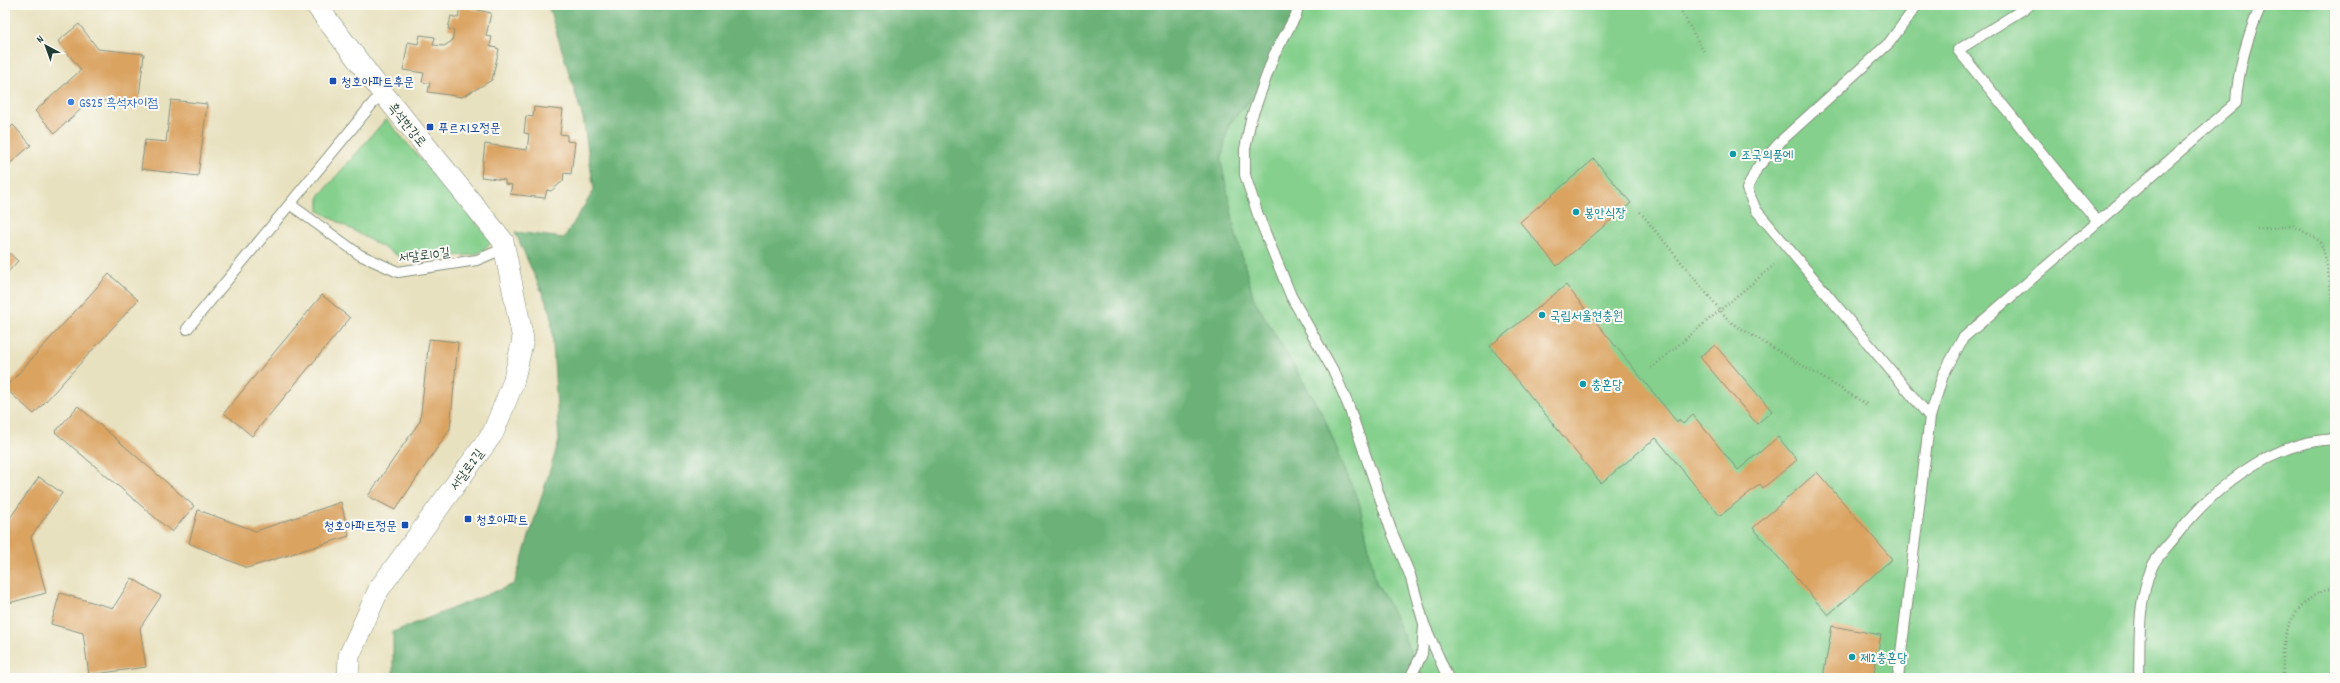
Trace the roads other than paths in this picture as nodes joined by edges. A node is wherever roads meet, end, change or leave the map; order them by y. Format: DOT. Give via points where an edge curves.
graph roads {
  1 [pos="316,5"];
  2 [pos="1298,5"];
  3 [pos="1917,5"];
  4 [pos="2030,5"];
  5 [pos="2261,5"];
  6 [pos="382,92"];
  7 [pos="291,205"];
  8 [pos="2098,222"];
  9 [pos="504,244"];
  10 [pos="188,329"];
  11 [pos="1930,417"];
  12 [pos="2335,439"];
  13 [pos="1424,624"];
  14 [pos="348,678"];
  15 [pos="1410,678"];
  16 [pos="1448,678"];
  17 [pos="1898,678"];
  18 [pos="2139,678"];
  1 -- 6 [label="street, 흑석한강로"];
  2 -- 13 [label="lane" via="1296,15 1274,54 1251,119 1245,149 1245,175 1258,215 1291,296 1335,374 1349,407 1391,530 1410,575"];
  3 -- 11 [label="lane" via="1889,43 1782,140 1757,168 1747,189 1756,210"];
  4 -- 8 [label="lane" via="1958,50"];
  5 -- 8 [label="lane" via="2251,29 2238,79 2236,103"];
  6 -- 7 [label="lane"];
  6 -- 9 [label="street, 흑석한강로"];
  7 -- 9 [label="lane, 서달로10길" via="360,255 398,272 477,260"];
  7 -- 10 [label="lane"];
  8 -- 11 [label="lane" via="1963,338 1943,375"];
  9 -- 14 [label="street, 서달로2길" via="523,338 513,383 493,433 379,589 349,656"];
  11 -- 17 [label="lane"];
  12 -- 18 [label="lane" via="2313,440 2265,457 2223,487 2191,516 2152,566 2140,605"];
  13 -- 15 [label="lane" via="1422,654"];
  13 -- 16 [label="lane"];
}
